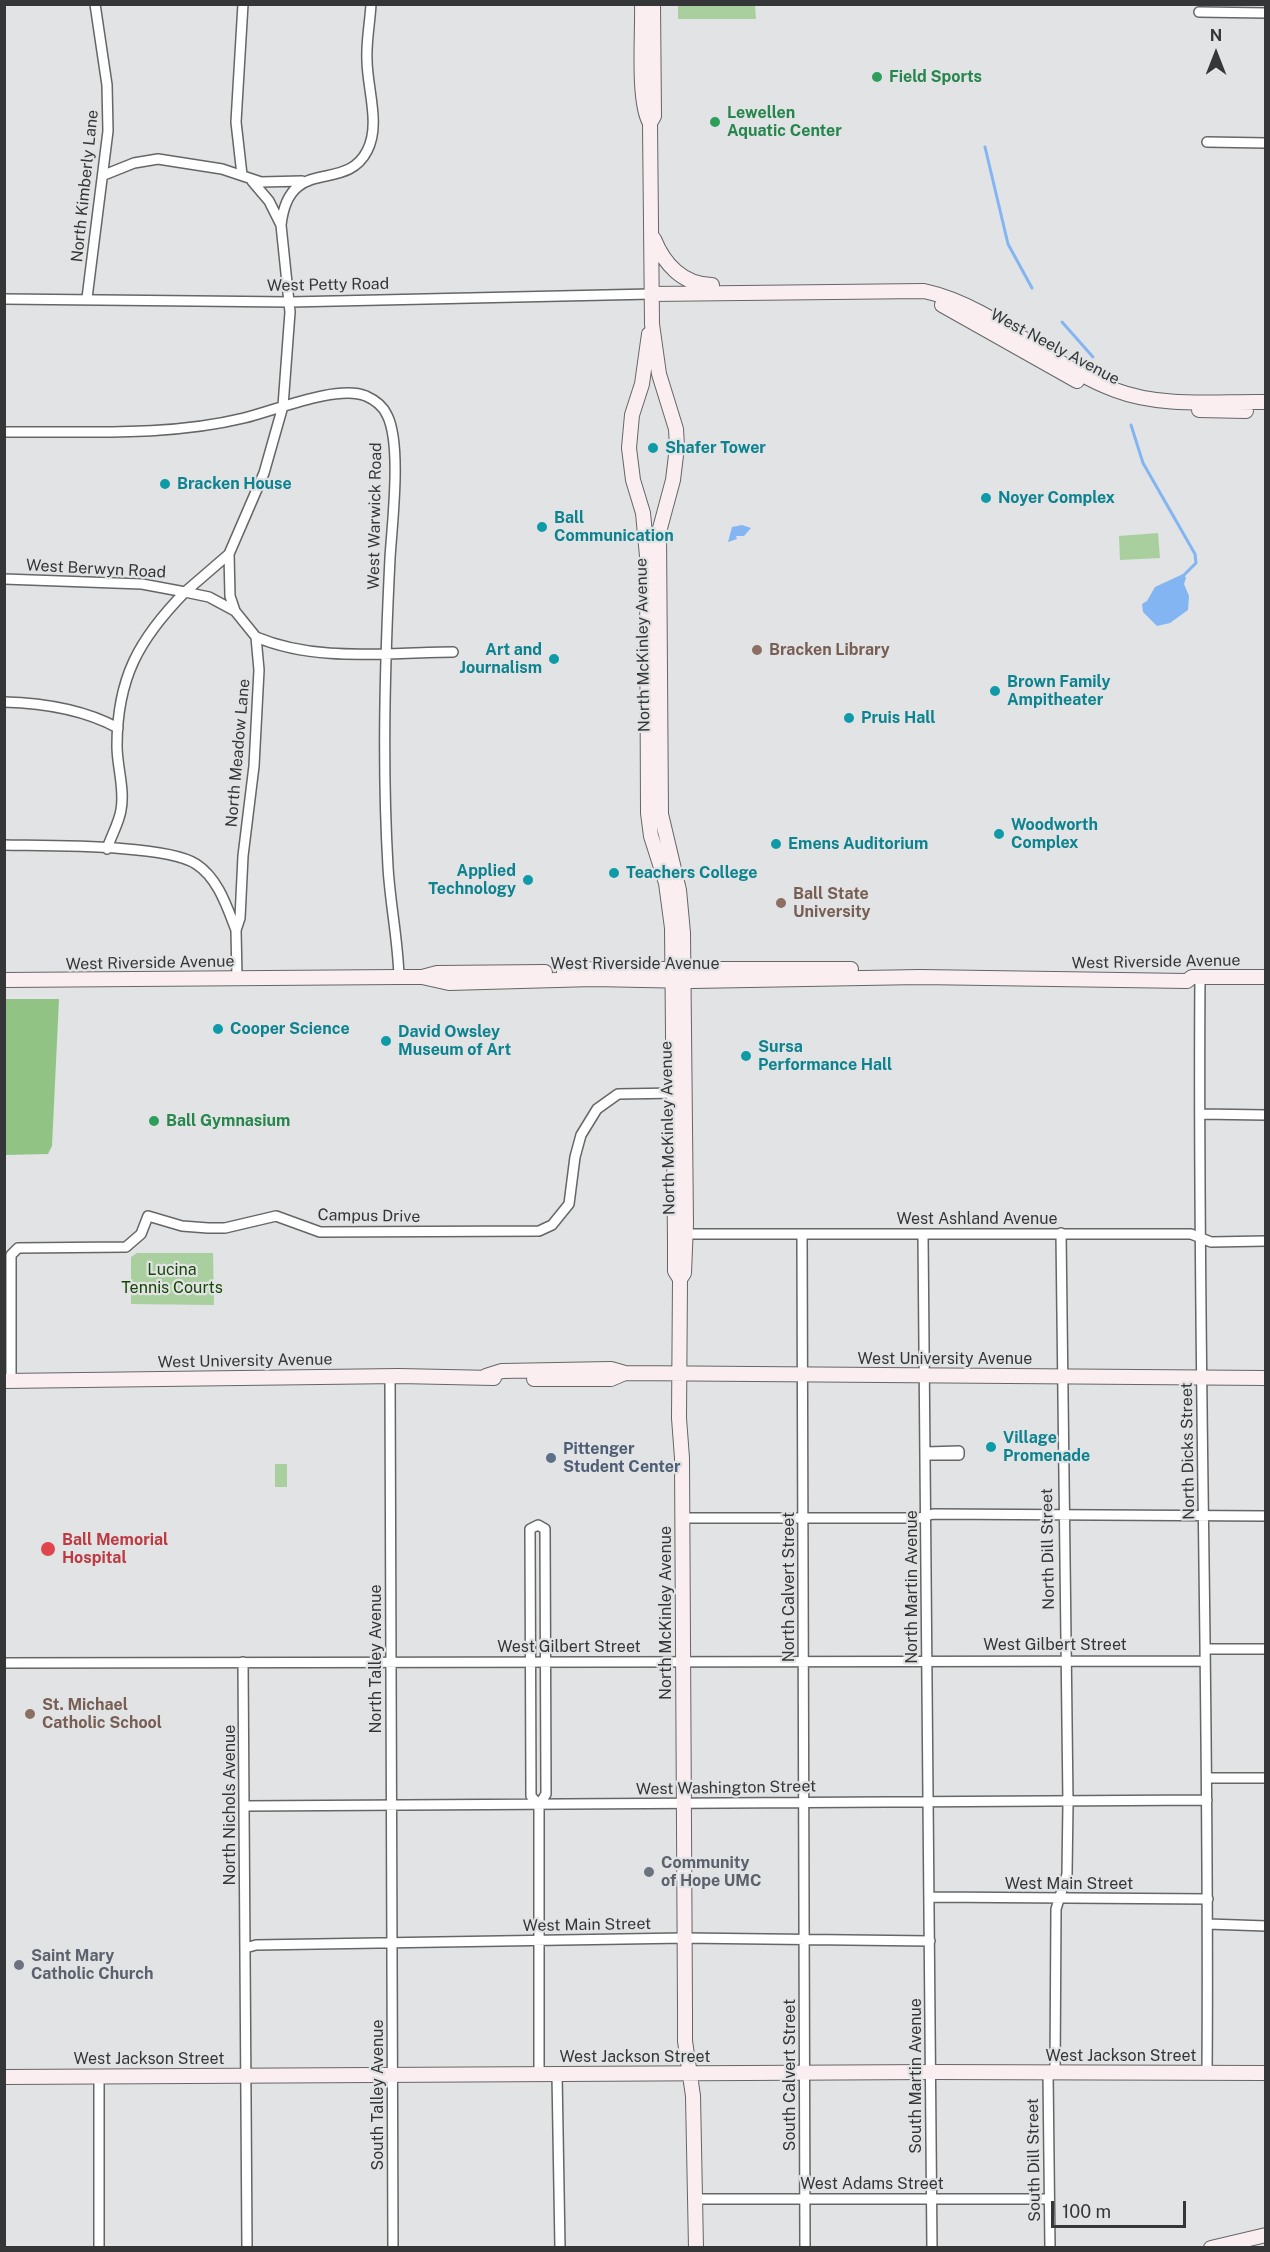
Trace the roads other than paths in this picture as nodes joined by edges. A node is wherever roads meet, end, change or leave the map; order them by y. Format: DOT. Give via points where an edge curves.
graph roads {
  1 [pos="95,4"];
  2 [pos="243,4"];
  3 [pos="371,4"];
  4 [pos="642,4"];
  5 [pos="653,4"];
  6 [pos="1199,12"];
  7 [pos="1266,13"];
  8 [pos="650,123"];
  9 [pos="1208,142"];
  10 [pos="1266,142"];
  11 [pos="104,175"];
  12 [pos="242,175"];
  13 [pos="252,181"];
  14 [pos="304,181"];
  15 [pos="281,225"];
  16 [pos="651,231"];
  17 [pos="907,292"];
  18 [pos="651,294"];
  19 [pos="772,294"];
  20 [pos="87,298"];
  21 [pos="4,299"];
  22 [pos="290,302"];
  23 [pos="652,324"];
  24 [pos="1266,402"];
  25 [pos="283,406"];
  26 [pos="1266,411"];
  27 [pos="4,432"];
  28 [pos="229,554"];
  29 [pos="4,579"];
  30 [pos="185,591"];
  31 [pos="235,611"];
  32 [pos="255,638"];
  33 [pos="385,652"];
  34 [pos="453,652"];
  35 [pos="4,702"];
  36 [pos="118,728"];
  37 [pos="4,845"];
  38 [pos="107,849"];
  39 [pos="236,930"];
  40 [pos="677,972"];
  41 [pos="399,977"];
  42 [pos="1196,977"];
  43 [pos="1266,977"];
  44 [pos="237,978"];
  45 [pos="4,980"];
  46 [pos="677,1093"];
  47 [pos="1200,1114"];
  48 [pos="1266,1115"];
  49 [pos="1061,1233"];
  50 [pos="686,1234"];
  51 [pos="923,1234"];
  52 [pos="802,1235"];
  53 [pos="1200,1236"];
  54 [pos="1266,1241"];
  55 [pos="680,1279"];
  56 [pos="679,1373"];
  57 [pos="803,1375"];
  58 [pos="926,1375"];
  59 [pos="390,1376"];
  60 [pos="1062,1376"];
  61 [pos="1202,1376"];
  62 [pos="1266,1378"];
  63 [pos="8,1381"];
  64 [pos="927,1515"];
  65 [pos="1063,1515"];
  66 [pos="1203,1515"];
  67 [pos="1266,1516"];
  68 [pos="682,1518"];
  69 [pos="803,1518"];
  70 [pos="1205,1649"];
  71 [pos="1266,1649"];
  72 [pos="928,1659"];
  73 [pos="530,1661"];
  74 [pos="546,1661"];
  75 [pos="804,1661"];
  76 [pos="1065,1661"];
  77 [pos="1205,1661"];
  78 [pos="243,1662"];
  79 [pos="4,1663"];
  80 [pos="391,1663"];
  81 [pos="683,1664"];
  82 [pos="1207,1778"];
  83 [pos="1266,1779"];
  84 [pos="1207,1800"];
  85 [pos="803,1802"];
  86 [pos="929,1803"];
  87 [pos="1068,1803"];
  88 [pos="684,1804"];
  89 [pos="391,1805"];
  90 [pos="538,1805"];
  91 [pos="245,1806"];
  92 [pos="930,1897"];
  93 [pos="1058,1898"];
  94 [pos="1208,1899"];
  95 [pos="1209,1924"];
  96 [pos="1266,1926"];
  97 [pos="684,1938"];
  98 [pos="805,1939"];
  99 [pos="538,1940"];
  100 [pos="930,1941"];
  101 [pos="392,1942"];
  102 [pos="244,1948"];
  103 [pos="805,2072"];
  104 [pos="931,2072"];
  105 [pos="690,2073"];
  106 [pos="1052,2073"];
  107 [pos="1207,2073"];
  108 [pos="1266,2073"];
  109 [pos="393,2074"];
  110 [pos="539,2074"];
  111 [pos="557,2074"];
  112 [pos="245,2075"];
  113 [pos="99,2076"];
  114 [pos="4,2077"];
  115 [pos="695,2199"];
  116 [pos="805,2199"];
  117 [pos="932,2199"];
  118 [pos="1048,2199"];
  119 [pos="1266,2235"];
  120 [pos="99,2247"];
  121 [pos="247,2247"];
  122 [pos="393,2247"];
  123 [pos="560,2247"];
  124 [pos="696,2247"];
  125 [pos="805,2247"];
  126 [pos="932,2247"];
  127 [pos="1050,2247"];
  128 [pos="1211,2247"];
  1 -- 11 [label="street, North Kimberly Lane" via="107,84"];
  2 -- 12 [label="street" via="236,122"];
  3 -- 14 [label="street" via="366,59 373,127 369,148 356,166 345,172"];
  4 -- 8 [label="main road, North McKinley Avenue" via="643,98"];
  5 -- 8 [label="main road, North McKinley Avenue" via="655,107"];
  6 -- 7 [label="street"];
  8 -- 16 [label="main road, North McKinley Avenue"];
  9 -- 10 [label="street"];
  11 -- 12 [label="street" via="158,159"];
  11 -- 20 [label="street, North Kimberly Lane" via="97,202"];
  12 -- 13 [label="street"];
  13 -- 14 [label="street"];
  13 -- 15 [label="street" via="269,201"];
  14 -- 15 [label="street" via="285,205"];
  15 -- 22 [label="street, North Meadow Lane"];
  16 -- 18 [label="main road, North McKinley Avenue"];
  16 -- 19 [label="main road" via="660,253 686,280 703,285 753,285"];
  17 -- 19 [label="main road, West Neely Avenue"];
  17 -- 24 [label="main road, West Neely Avenue" via="924,291 959,302 1092,379 1130,395 1165,401"];
  17 -- 26 [label="main road, West Neely Avenue" via="955,311 1087,387 1127,403 1179,410"];
  18 -- 19 [label="main road, West Neely Avenue"];
  18 -- 22 [label="street, West Petty Road"];
  18 -- 23 [label="main road, North McKinley Avenue"];
  20 -- 21 [label="street, West Petty Road"];
  20 -- 22 [label="street, West Petty Road"];
  22 -- 25 [label="street, North Meadow Lane"];
  23 -- 40 [label="main road, North McKinley Avenue" via="631,423 629,457 643,513 647,556 648,813 670,905"];
  23 -- 40 [label="main road, North McKinley Avenue" via="659,374 677,438 673,480 659,532 661,803 682,912"];
  25 -- 27 [label="street, West Warwick Road" via="181,430"];
  25 -- 28 [label="street, North Meadow Lane" via="264,473"];
  25 -- 33 [label="street, West Warwick Road" via="356,394 375,401 387,413 392,429 394,476"];
  28 -- 30 [label="street, West Berwyn Road"];
  28 -- 31 [label="street, North Meadow Lane" via="228,587"];
  29 -- 30 [label="street, West Berwyn Road" via="142,584"];
  30 -- 31 [label="street, West Berwyn Road" via="209,597"];
  30 -- 36 [label="street" via="158,619 138,650 125,686"];
  31 -- 32 [label="street, North Meadow Lane"];
  32 -- 33 [label="street" via="303,652"];
  32 -- 39 [label="street, North Meadow Lane" via="260,670 256,737"];
  33 -- 34 [label="street"];
  33 -- 41 [label="street, West Warwick Road" via="388,865"];
  35 -- 36 [label="street" via="67,709"];
  36 -- 38 [label="street" via="122,809"];
  37 -- 38 [label="street"];
  38 -- 39 [label="street" via="166,853 197,864 212,878"];
  39 -- 44 [label="street, North Meadow Lane"];
  40 -- 41 [label="main road, West Riverside Avenue" via="449,983"];
  40 -- 42 [label="main road, West Riverside Avenue" via="1187,981"];
  40 -- 46 [label="main road, North McKinley Avenue"];
  41 -- 44 [label="main road, West Riverside Avenue"];
  42 -- 43 [label="main road, West Riverside Avenue"];
  42 -- 47 [label="street, North Dicks Street"];
  44 -- 45 [label="main road, West Riverside Avenue"];
  46 -- 50 [label="main road, North McKinley Avenue"];
  46 -- 55 [label="main road" via="675,1272"];
  46 -- 63 [label="street, Campus Drive" via="618,1094 597,1109 581,1135 569,1204 557,1220 539,1231 320,1232 276,1216 208,1228 182,1226 148,1216 141,1234 126,1247 18,1248 11,1255"];
  47 -- 48 [label="street"];
  47 -- 53 [label="street, North Dicks Street"];
  49 -- 51 [label="street, West Ashland Avenue"];
  49 -- 53 [label="street, West Ashland Avenue"];
  49 -- 60 [label="street, North Dill Street"];
  50 -- 52 [label="street, West Ashland Avenue"];
  50 -- 55 [label="main road, North McKinley Avenue" via="684,1273"];
  51 -- 52 [label="street, West Ashland Avenue"];
  51 -- 58 [label="street, North Martin Avenue"];
  52 -- 57 [label="street, North Calvert Street"];
  53 -- 54 [label="street, West Ashland Avenue" via="1210,1242"];
  53 -- 61 [label="street, North Dicks Street"];
  55 -- 56 [label="main road, North McKinley Avenue"];
  56 -- 57 [label="main road, West University Avenue"];
  56 -- 59 [label="main road, West University Avenue" via="625,1373 611,1369 502,1371 486,1376"];
  56 -- 68 [label="main road, North McKinley Avenue"];
  57 -- 58 [label="main road, West University Avenue"];
  57 -- 69 [label="street, North Calvert Street"];
  58 -- 60 [label="main road, West University Avenue"];
  58 -- 64 [label="street, North Martin Avenue"];
  59 -- 63 [label="main road, West University Avenue"];
  59 -- 80 [label="street, North Talley Avenue"];
  60 -- 61 [label="main road, West University Avenue"];
  60 -- 65 [label="street, North Dill Street"];
  61 -- 62 [label="main road, West University Avenue"];
  61 -- 66 [label="street, North Dicks Street"];
  64 -- 65 [label="street"];
  64 -- 69 [label="street"];
  64 -- 72 [label="street, North Martin Avenue"];
  65 -- 66 [label="street"];
  65 -- 76 [label="street, North Dill Street"];
  66 -- 67 [label="street"];
  66 -- 70 [label="street, North Dicks Street"];
  68 -- 69 [label="street"];
  68 -- 81 [label="main road, North McKinley Avenue"];
  69 -- 75 [label="street, North Calvert Street"];
  70 -- 71 [label="street"];
  70 -- 77 [label="street, North Dicks Street"];
  72 -- 75 [label="street, West Gilbert Street"];
  72 -- 76 [label="street, West Gilbert Street"];
  72 -- 86 [label="street, North Martin Avenue"];
  73 -- 74 [label="street, West Gilbert Street"];
  73 -- 74 [label="street" via="530,1529 538,1525 545,1529"];
  73 -- 80 [label="street, West Gilbert Street"];
  73 -- 90 [label="street" via="531,1796"];
  74 -- 81 [label="street, West Gilbert Street"];
  74 -- 90 [label="street" via="546,1794"];
  75 -- 81 [label="street, West Gilbert Street"];
  75 -- 85 [label="street, North Calvert Street"];
  76 -- 77 [label="street, West Gilbert Street"];
  76 -- 87 [label="street, North Dill Street"];
  77 -- 82 [label="street, North Dicks Street"];
  78 -- 79 [label="street, West Gilbert Street"];
  78 -- 80 [label="street, West Gilbert Street"];
  78 -- 91 [label="street, North Nichols Avenue"];
  80 -- 89 [label="street, North Talley Avenue"];
  81 -- 88 [label="main road, North McKinley Avenue"];
  82 -- 83 [label="street"];
  82 -- 84 [label="street, North Dicks Street"];
  84 -- 87 [label="street, West Washington Street"];
  84 -- 94 [label="street, North Dicks Street"];
  85 -- 86 [label="street, West Washington Street"];
  85 -- 88 [label="street, West Washington Street"];
  85 -- 98 [label="street, North Calvert Street"];
  86 -- 87 [label="street, West Washington Street"];
  86 -- 92 [label="street, North Martin Avenue"];
  87 -- 93 [label="street, North Dill Street" via="1067,1874"];
  88 -- 90 [label="street, West Washington Street"];
  88 -- 97 [label="main road, North McKinley Avenue"];
  89 -- 90 [label="street, West Washington Street"];
  89 -- 91 [label="street, West Washington Street"];
  89 -- 101 [label="street, North Talley Avenue"];
  90 -- 99 [label="street"];
  91 -- 102 [label="street, North Nichols Avenue"];
  92 -- 93 [label="street, West Main Street"];
  92 -- 100 [label="street, North Martin Avenue"];
  93 -- 94 [label="street, West Main Street"];
  93 -- 106 [label="street, South Dill Street"];
  94 -- 95 [label="street, North Dicks Street"];
  95 -- 96 [label="street"];
  95 -- 107 [label="street, North Dicks Street"];
  97 -- 98 [label="street, West Main Street"];
  97 -- 99 [label="street, West Main Street"];
  97 -- 105 [label="main road, North McKinley Avenue"];
  98 -- 100 [label="street, West Main Street"];
  98 -- 103 [label="street, South Calvert Street"];
  99 -- 101 [label="street, West Main Street"];
  99 -- 110 [label="street"];
  100 -- 104 [label="street, South Martin Avenue"];
  101 -- 102 [label="street, West Main Street"];
  101 -- 109 [label="street, South Talley Avenue"];
  102 -- 112 [label="street, North Nichols Avenue"];
  103 -- 104 [label="main road, West Jackson Street"];
  103 -- 105 [label="main road, West Jackson Street"];
  103 -- 116 [label="street, South Calvert Street"];
  104 -- 106 [label="main road, West Jackson Street"];
  104 -- 117 [label="street, South Martin Avenue"];
  105 -- 111 [label="main road, West Jackson Street"];
  105 -- 115 [label="main road, North McKinley Avenue"];
  106 -- 107 [label="main road, West Jackson Street"];
  106 -- 118 [label="street, South Dill Street"];
  107 -- 108 [label="main road, West Jackson Street"];
  109 -- 110 [label="main road, West Jackson Street"];
  109 -- 112 [label="main road, West Jackson Street"];
  109 -- 122 [label="street, South Talley Avenue"];
  110 -- 111 [label="main road, West Jackson Street"];
  111 -- 123 [label="street"];
  112 -- 113 [label="main road, West Jackson Street"];
  112 -- 121 [label="street, North Nichols Avenue"];
  113 -- 114 [label="main road, West Jackson Street"];
  113 -- 120 [label="street"];
  115 -- 116 [label="street, West Adams Street"];
  115 -- 124 [label="main road, North McKinley Avenue"];
  116 -- 117 [label="street, West Adams Street"];
  116 -- 125 [label="street, South Calvert Street"];
  117 -- 118 [label="street, West Adams Street"];
  117 -- 126 [label="street, South Martin Avenue"];
  118 -- 127 [label="street, South Dill Street"];
  119 -- 128 [label="main road"];
}
